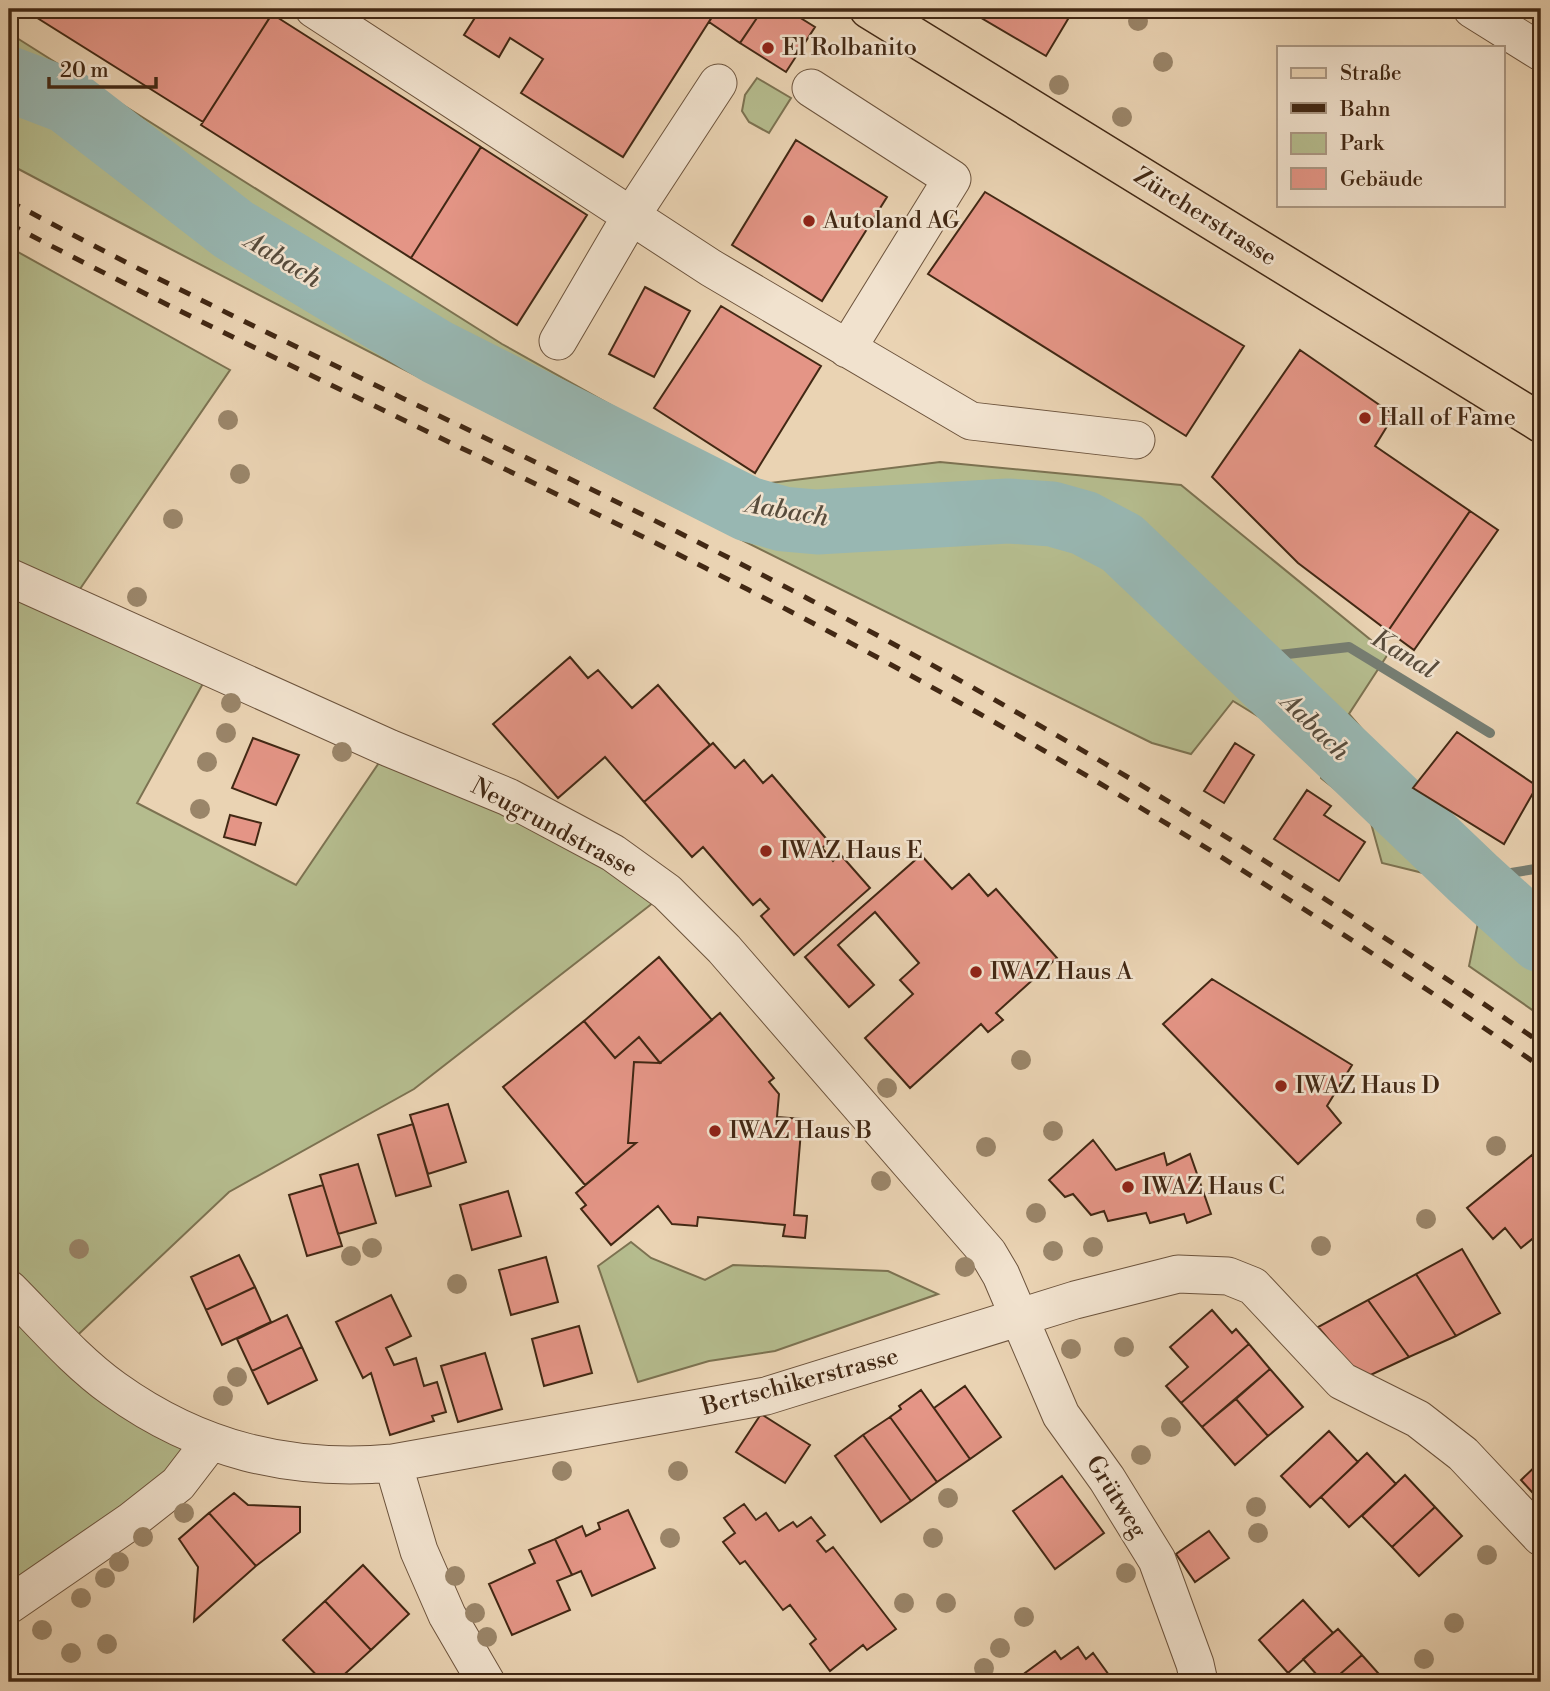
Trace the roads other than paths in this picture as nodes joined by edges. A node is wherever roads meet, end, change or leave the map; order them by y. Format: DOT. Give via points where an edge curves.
graph roads {
  1 [pos="314,9"];
  2 [pos="869,9"];
  3 [pos="1472,9"];
  4 [pos="1541,52"];
  5 [pos="718,83"];
  6 [pos="811,88"];
  7 [pos="631,216"];
  8 [pos="558,341"];
  9 [pos="847,348"];
  10 [pos="1541,424"];
  11 [pos="1136,440"];
  12 [pos="9,577"];
  13 [pos="9,1289"];
  14 [pos="1020,1317"];
  15 [pos="211,1441"];
  16 [pos="393,1463"];
  17 [pos="1541,1537"];
  18 [pos="9,1605"];
  19 [pos="486,1682"];
  20 [pos="1199,1682"];
  1 -- 7 [label="street"];
  2 -- 10 [label="main road, Zürcherstrasse"];
  3 -- 4 [label="street"];
  5 -- 7 [label="street"];
  6 -- 9 [label="street" via="952,179"];
  7 -- 8 [label="street"];
  7 -- 9 [label="street"];
  9 -- 11 [label="street" via="971,421"];
  12 -- 14 [label="street, Neugrundstrasse" via="508,797 613,853 667,892 732,959 988,1253"];
  13 -- 15 [label="street, Bertschikerstrasse" via="65,1348 113,1389 160,1419"];
  14 -- 16 [label="street, Bertschikerstrasse" via="766,1396"];
  14 -- 17 [label="street, Bertschikerstrasse" via="1178,1274 1228,1276 1253,1286 1342,1381 1418,1419 1463,1454"];
  14 -- 20 [label="street, Grütweg" via="1061,1415 1157,1560"];
  15 -- 16 [label="street, Bertschikerstrasse" via="248,1454 303,1464"];
  15 -- 18 [label="street" via="178,1484"];
  16 -- 19 [label="street" via="419,1551 447,1615"];
}
